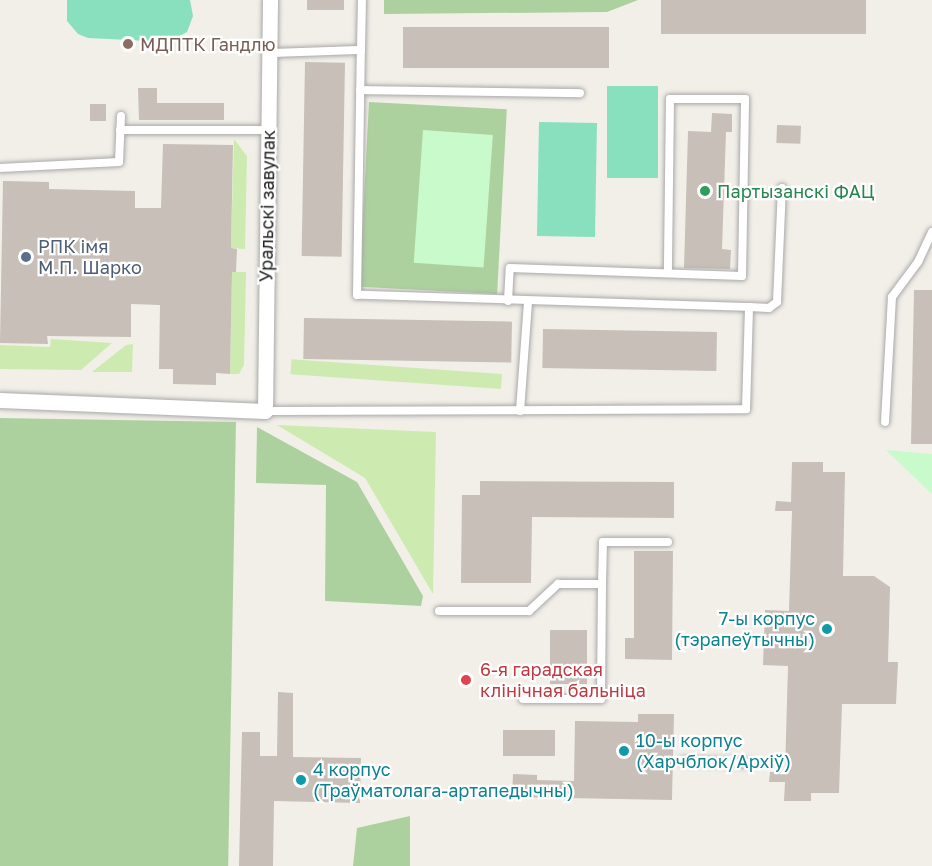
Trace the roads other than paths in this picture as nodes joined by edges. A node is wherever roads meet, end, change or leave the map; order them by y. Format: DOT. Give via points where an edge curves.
graph roads {
  1 [pos="270,0"];
  2 [pos="362,0"];
  3 [pos="361,50"];
  4 [pos="269,53"];
  5 [pos="360,90"];
  6 [pos="580,93"];
  7 [pos="120,116"];
  8 [pos="120,130"];
  9 [pos="268,130"];
  10 [pos="0,168"];
  11 [pos="782,188"];
  12 [pos="932,232"];
  13 [pos="668,273"];
  14 [pos="508,301"];
  15 [pos="528,301"];
  16 [pos="749,308"];
  17 [pos="0,400"];
  18 [pos="265,411"];
  19 [pos="520,411"];
  20 [pos="885,422"];
  21 [pos="668,542"];
  22 [pos="602,584"];
  23 [pos="439,611"];
  24 [pos="523,699"];
  25 [pos="683,761"];
  26 [pos="752,763"];
  1 -- 4 [label="street, Уральскі завулак"];
  2 -- 3 [label="lane"];
  3 -- 4 [label="lane"];
  3 -- 5 [label="lane"];
  4 -- 9 [label="street, Уральскі завулак"];
  5 -- 6 [label="lane"];
  5 -- 14 [label="lane" via="357,295"];
  7 -- 8 [label="lane"];
  8 -- 9 [label="lane"];
  8 -- 10 [label="lane" via="119,162"];
  9 -- 18 [label="street, Уральскі завулак"];
  11 -- 16 [label="lane" via="777,302 769,308"];
  12 -- 20 [label="lane" via="918,262 892,297"];
  13 -- 13 [label="lane" via="741,276 745,99 670,99"];
  13 -- 14 [label="lane" via="510,268"];
  14 -- 15 [label="lane"];
  15 -- 16 [label="lane"];
  15 -- 19 [label="lane"];
  16 -- 19 [label="lane" via="746,409"];
  17 -- 18 [label="street"];
  18 -- 19 [label="lane"];
  21 -- 22 [label="lane" via="603,542"];
  22 -- 23 [label="lane" via="558,584 529,611"];
  22 -- 24 [label="lane" via="601,699"];
  25 -- 26 [label="lane"];
}
